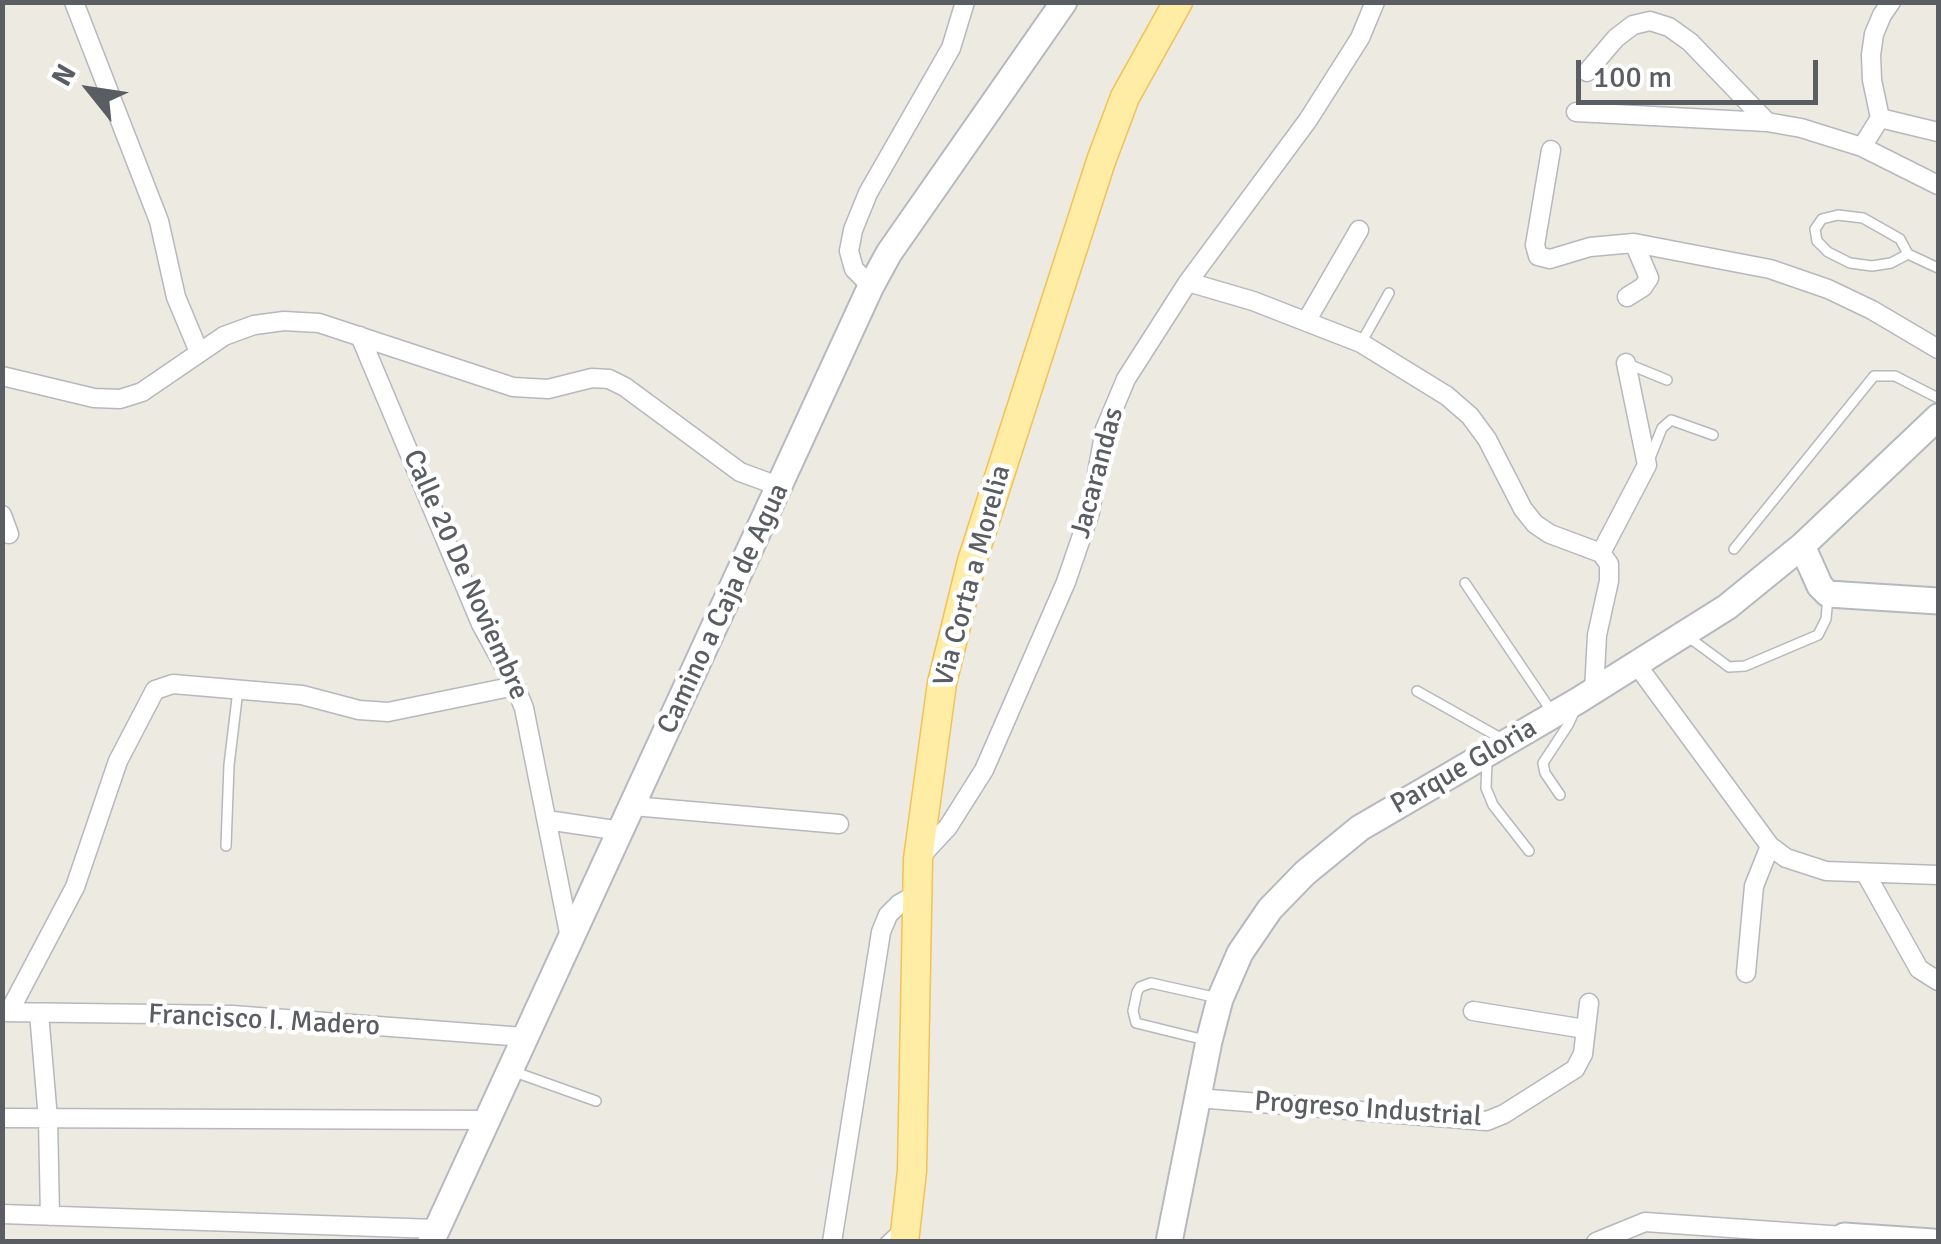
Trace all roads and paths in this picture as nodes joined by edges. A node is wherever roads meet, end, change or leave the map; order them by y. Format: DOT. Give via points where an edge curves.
graph roads {
  1 [pos="74,2"];
  2 [pos="965,2"];
  3 [pos="1064,2"];
  4 [pos="1178,2"];
  5 [pos="1375,2"];
  6 [pos="1892,2"];
  7 [pos="1588,72"];
  8 [pos="1576,112"];
  9 [pos="1880,118"];
  10 [pos="1767,122"];
  11 [pos="1938,132"];
  12 [pos="1862,147"];
  13 [pos="1551,150"];
  14 [pos="1938,186"];
  15 [pos="1360,230"];
  16 [pos="1634,242"];
  17 [pos="1908,254"];
  18 [pos="1938,268"];
  19 [pos="1188,282"];
  20 [pos="872,286"];
  21 [pos="1389,293"];
  22 [pos="1626,296"];
  23 [pos="1307,320"];
  24 [pos="360,336"];
  25 [pos="1361,343"];
  26 [pos="1938,350"];
  27 [pos="200,352"];
  28 [pos="1626,363"];
  29 [pos="2,376"];
  30 [pos="1668,380"];
  31 [pos="1938,398"];
  32 [pos="1938,416"];
  33 [pos="1712,436"];
  34 [pos="1647,465"];
  35 [pos="781,488"];
  36 [pos="2,516"];
  37 [pos="8,534"];
  38 [pos="1802,546"];
  39 [pos="1734,549"];
  40 [pos="1600,553"];
  41 [pos="1465,583"];
  42 [pos="1828,594"];
  43 [pos="1938,600"];
  44 [pos="1686,635"];
  45 [pos="1636,665"];
  46 [pos="516,686"];
  47 [pos="238,690"];
  48 [pos="1417,692"];
  49 [pos="1586,696"];
  50 [pos="1554,714"];
  51 [pos="1497,747"];
  52 [pos="1560,795"];
  53 [pos="632,806"];
  54 [pos="546,820"];
  55 [pos="838,824"];
  56 [pos="621,831"];
  57 [pos="226,846"];
  58 [pos="1770,846"];
  59 [pos="1528,851"];
  60 [pos="918,859"];
  61 [pos="1866,874"];
  62 [pos="1938,875"];
  63 [pos="916,895"];
  64 [pos="570,938"];
  65 [pos="1746,973"];
  66 [pos="1938,981"];
  67 [pos="1220,999"];
  68 [pos="1589,1003"];
  69 [pos="1473,1011"];
  70 [pos="6,1012"];
  71 [pos="39,1013"];
  72 [pos="1585,1030"];
  73 [pos="524,1037"];
  74 [pos="1209,1041"];
  75 [pos="509,1070"];
  76 [pos="1198,1098"];
  77 [pos="596,1101"];
  78 [pos="2,1118"];
  79 [pos="48,1119"];
  80 [pos="486,1120"];
  81 [pos="2,1214"];
  82 [pos="50,1216"];
  83 [pos="906,1232"];
  84 [pos="433,1235"];
  85 [pos="1844,1239"];
  86 [pos="832,1242"];
  87 [pos="885,1242"];
  88 [pos="1169,1242"];
  89 [pos="1596,1242"];
  90 [pos="1934,1242"];
  1 -- 27 [label="street" via="159,222 176,298"];
  2 -- 20 [label="street" via="951,48 853,230 854,269"];
  3 -- 20 [label="main road, Camino a Caja de Agua"];
  4 -- 60 [label="main road, Via Corta a Morelia" via="1125,98 1101,161 972,561 942,683"];
  5 -- 19 [label="street, Jacarandas" via="1308,120"];
  6 -- 9 [label="street" via="1874,34 1872,80"];
  7 -- 10 [label="street" via="1616,38 1650,21 1690,42"];
  8 -- 10 [label="street"];
  9 -- 11 [label="street"];
  9 -- 12 [label="street"];
  10 -- 12 [label="street"];
  12 -- 14 [label="street"];
  13 -- 16 [label="street" via="1538,256"];
  15 -- 23 [label="street"];
  16 -- 22 [label="street" via="1649,278"];
  16 -- 26 [label="street" via="1770,268 1828,288"];
  17 -- 17 [label="lane" via="1900,239 1863,218 1838,215 1815,229 1828,252 1850,263 1872,266"];
  17 -- 18 [label="lane"];
  19 -- 23 [label="street"];
  19 -- 60 [label="street, Jacarandas" via="1114,404 1079,546 984,770 948,827"];
  20 -- 35 [label="main road, Camino a Caja de Agua"];
  21 -- 25 [label="lane"];
  23 -- 25 [label="street"];
  24 -- 27 [label="street" via="284,321 224,336"];
  24 -- 35 [label="street" via="513,386 609,380 740,472"];
  24 -- 46 [label="street, Calle 20 De Noviembre" via="481,624"];
  25 -- 40 [label="street" via="1470,416 1535,524"];
  27 -- 29 [label="street" via="142,392 120,399"];
  28 -- 30 [label="lane"];
  28 -- 34 [label="street"];
  31 -- 39 [label="lane" via="1896,376 1865,382"];
  32 -- 38 [label="main road, Parque Gloria"];
  33 -- 34 [label="lane" via="1666,422"];
  34 -- 40 [label="street"];
  35 -- 53 [label="main road, Camino a Caja de Agua"];
  36 -- 37 [label="street"];
  38 -- 42 [label="main road"];
  38 -- 44 [label="main road, Parque Gloria"];
  40 -- 49 [label="street" via="1609,564 1609,581"];
  41 -- 50 [label="lane"];
  42 -- 43 [label="main road"];
  42 -- 44 [label="lane" via="1818,635 1746,666 1729,667"];
  44 -- 45 [label="main road, Parque Gloria"];
  45 -- 49 [label="main road, Parque Gloria"];
  45 -- 58 [label="street"];
  46 -- 47 [label="street" via="388,712"];
  46 -- 54 [label="street, Calle 20 De Noviembre"];
  47 -- 57 [label="lane"];
  47 -- 70 [label="street" via="173,684 150,698 118,761 76,886"];
  48 -- 51 [label="lane"];
  49 -- 50 [label="main road, Parque Gloria"];
  49 -- 52 [label="lane" via="1542,762"];
  50 -- 51 [label="main road, Parque Gloria"];
  51 -- 59 [label="lane" via="1486,788"];
  51 -- 67 [label="main road, Parque Gloria" via="1360,828 1305,873 1240,952"];
  53 -- 55 [label="street"];
  53 -- 56 [label="main road, Camino a Caja de Agua"];
  54 -- 56 [label="street"];
  54 -- 64 [label="street, Calle 20 De Noviembre"];
  56 -- 64 [label="main road, Camino a Caja de Agua"];
  58 -- 61 [label="street" via="1805,867"];
  58 -- 65 [label="street" via="1754,886"];
  60 -- 63 [label="main road, Via Corta a Morelia"];
  61 -- 62 [label="street"];
  61 -- 66 [label="street" via="1919,969"];
  63 -- 83 [label="main road, Via Corta a Morelia"];
  63 -- 86 [label="street" via="898,904 882,932"];
  64 -- 73 [label="main road, Camino a Caja de Agua"];
  67 -- 74 [label="main road, Parque Gloria"];
  67 -- 74 [label="lane" via="1145,983 1132,1011 1136,1022"];
  68 -- 72 [label="street, Progreso Industrial"];
  69 -- 72 [label="street"];
  70 -- 71 [label="street, Francisco I. Madero"];
  71 -- 73 [label="street, Francisco I. Madero" via="232,1015"];
  71 -- 79 [label="street"];
  72 -- 76 [label="street, Progreso Industrial" via="1574,1068 1487,1121"];
  73 -- 75 [label="main road, Camino a Caja de Agua"];
  74 -- 76 [label="main road, Parque Gloria"];
  75 -- 77 [label="lane"];
  75 -- 80 [label="main road, Camino a Caja de Agua"];
  76 -- 88 [label="main road, Parque Gloria"];
  78 -- 79 [label="street"];
  79 -- 80 [label="street"];
  79 -- 82 [label="street"];
  80 -- 84 [label="main road, Camino a Caja de Agua"];
  81 -- 82 [label="street"];
  82 -- 84 [label="street"];
  83 -- 87 [label="lane"];
  85 -- 89 [label="street" via="1645,1222"];
  85 -- 90 [label="main road"];
}
